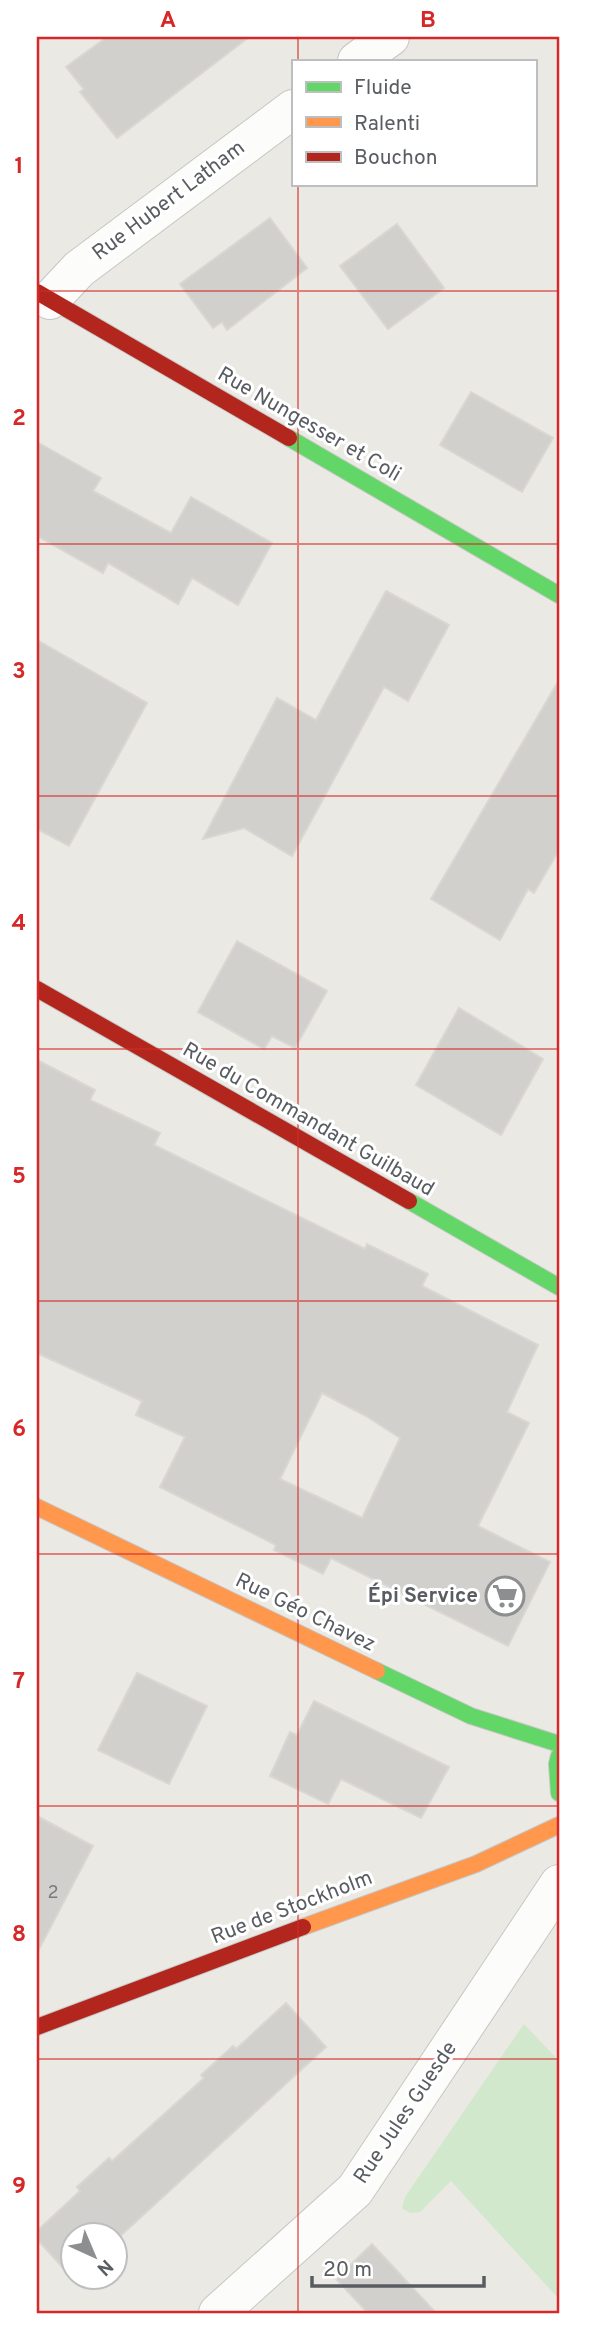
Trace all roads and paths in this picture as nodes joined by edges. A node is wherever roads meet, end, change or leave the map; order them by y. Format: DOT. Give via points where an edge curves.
graph roads {
  1 [pos="390,37"];
  2 [pos="358,60"];
  3 [pos="292,110"];
  4 [pos="44,296"];
  5 [pos="559,595"];
  6 [pos="37,989"];
  7 [pos="559,1287"];
  8 [pos="37,1507"];
  9 [pos="559,1744"];
  10 [pos="559,1756"];
  11 [pos="559,1793"];
  12 [pos="559,1825"];
  13 [pos="559,1884"];
  14 [pos="37,2027"];
  15 [pos="218,2313"];
  1 -- 2 [label="street"];
  3 -- 4 [label="street, Rue Hubert Latham"];
  4 -- 5 [label="street, Rue Nungesser et Coli"];
  6 -- 7 [label="street, Rue du Commandant Guilbaud"];
  8 -- 9 [label="street, Rue Géo Chavez" via="471,1716"];
  10 -- 11 [label="street"];
  12 -- 14 [label="street, Rue de Stockholm" via="476,1864"];
  13 -- 15 [label="street, Rue Jules Guesde" via="355,2190"];
}
